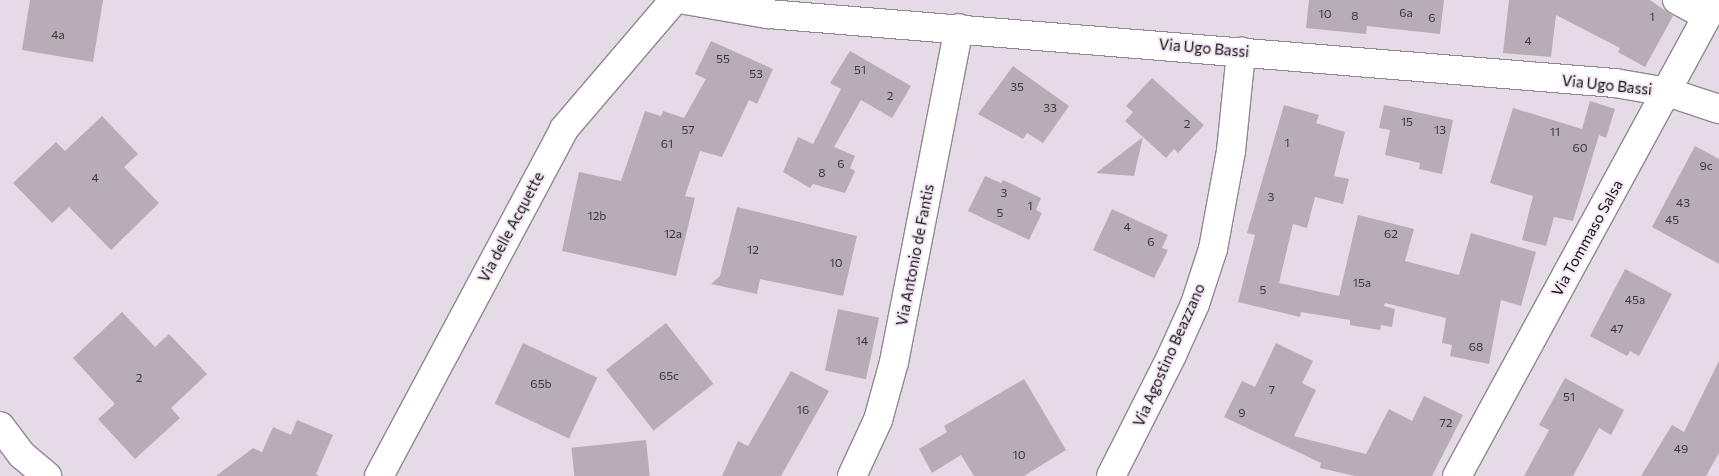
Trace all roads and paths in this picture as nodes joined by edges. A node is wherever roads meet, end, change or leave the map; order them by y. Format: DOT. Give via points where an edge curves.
graph roads {
  1 [pos="674,0"];
  2 [pos="686,0"];
  3 [pos="1677,0"];
  4 [pos="1712,8"];
  5 [pos="959,28"];
  6 [pos="1241,52"];
  7 [pos="1667,92"];
  8 [pos="1719,109"];
  9 [pos="0,426"];
  10 [pos="47,476"];
  11 [pos="379,476"];
  12 [pos="852,476"];
  13 [pos="1111,476"];
  14 [pos="1456,476"];
  1 -- 11 [label="street, Via delle Acquette" via="564,129"];
  2 -- 5 [label="street, Via Ugo Bassi" via="768,14"];
  3 -- 4 [label="street"];
  4 -- 7 [label="street, Via Tommaso Salsa"];
  5 -- 6 [label="street, Via Ugo Bassi"];
  5 -- 12 [label="street, Via Antonio de Fantis" via="894,362 878,420"];
  6 -- 7 [label="street, Via Ugo Bassi" via="1615,83"];
  6 -- 13 [label="street, Via Agostino Beazzano" via="1231,151 1213,249 1195,304"];
  7 -- 8 [label="street, Via Ugo Bassi"];
  7 -- 14 [label="street, Via Tommaso Salsa"];
  9 -- 10 [label="street" via="22,455"];
}
